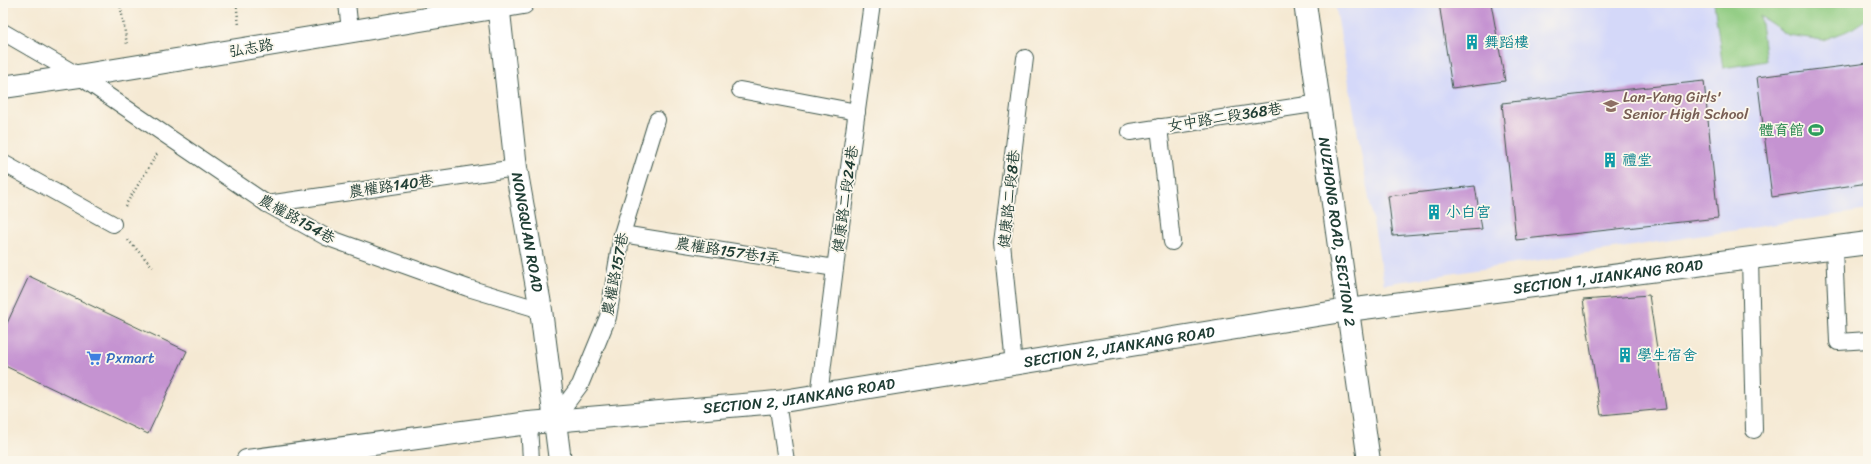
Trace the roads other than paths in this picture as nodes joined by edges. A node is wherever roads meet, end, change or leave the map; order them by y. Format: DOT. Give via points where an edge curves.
graph roads {
  1 [pos="346,3"];
  2 [pos="523,3"];
  3 [pos="872,3"];
  4 [pos="1306,3"];
  5 [pos="498,4"];
  6 [pos="350,31"];
  7 [pos="3,32"];
  8 [pos="1025,58"];
  9 [pos="79,76"];
  10 [pos="3,87"];
  11 [pos="740,90"];
  12 [pos="1320,103"];
  13 [pos="857,112"];
  14 [pos="657,120"];
  15 [pos="1158,127"];
  16 [pos="1130,132"];
  17 [pos="3,162"];
  18 [pos="516,168"];
  19 [pos="267,204"];
  20 [pos="113,224"];
  21 [pos="622,234"];
  22 [pos="1172,242"];
  23 [pos="1868,243"];
  24 [pos="1834,248"];
  25 [pos="1750,258"];
  26 [pos="835,268"];
  27 [pos="542,310"];
  28 [pos="1348,310"];
  29 [pos="1868,340"];
  30 [pos="1014,365"];
  31 [pos="819,396"];
  32 [pos="777,402"];
  33 [pos="554,420"];
  34 [pos="528,423"];
  35 [pos="1754,430"];
  36 [pos="247,461"];
  37 [pos="531,461"];
  38 [pos="560,461"];
  39 [pos="786,461"];
  40 [pos="1369,461"];
  1 -- 6 [label="lane"];
  2 -- 5 [label="street, 弘志路"];
  3 -- 13 [label="lane, 健康路二段24巷"];
  4 -- 12 [label="street, NUZHONG ROAD, SECTION 2"];
  5 -- 6 [label="street, 弘志路"];
  5 -- 18 [label="street, NONGQUAN ROAD"];
  6 -- 9 [label="street, 弘志路"];
  7 -- 9 [label="lane, 農權路154巷"];
  8 -- 30 [label="lane, 健康路二段8巷" via="1002,243"];
  9 -- 10 [label="street, 弘志路"];
  9 -- 19 [label="lane, 農權路154巷"];
  11 -- 13 [label="lane"];
  12 -- 15 [label="lane, 女中路二段368巷"];
  12 -- 28 [label="street, NUZHONG ROAD, SECTION 2"];
  13 -- 26 [label="lane, 健康路二段24巷"];
  14 -- 21 [label="lane, 農權路157巷"];
  15 -- 16 [label="lane, 女中路二段368巷"];
  15 -- 22 [label="lane"];
  17 -- 20 [label="lane"];
  18 -- 19 [label="lane, 農權路140巷"];
  18 -- 27 [label="street, NONGQUAN ROAD"];
  19 -- 27 [label="lane, 農權路154巷" via="326,237 468,288"];
  21 -- 26 [label="lane, 農權路157巷1弄"];
  21 -- 33 [label="lane, 農權路157巷" via="608,317 580,385"];
  23 -- 24 [label="street, SECTION 1, JIANKANG ROAD"];
  24 -- 25 [label="street, SECTION 1, JIANKANG ROAD"];
  24 -- 29 [label="lane" via="1838,342"];
  25 -- 28 [label="street, SECTION 1, JIANKANG ROAD"];
  25 -- 35 [label="lane"];
  26 -- 31 [label="lane, 健康路二段24巷"];
  27 -- 33 [label="street, NONGQUAN ROAD"];
  28 -- 30 [label="street, SECTION 2, JIANKANG ROAD"];
  28 -- 40 [label="street, NUZHONG ROAD, SECTION 2"];
  30 -- 31 [label="street, SECTION 2, JIANKANG ROAD"];
  31 -- 32 [label="street, SECTION 2, JIANKANG ROAD"];
  32 -- 33 [label="street, SECTION 2, JIANKANG ROAD"];
  32 -- 39 [label="lane"];
  33 -- 34 [label="street, SECTION 2, JIANKANG ROAD"];
  33 -- 38 [label="street, NONGQUAN ROAD"];
  34 -- 36 [label="street, SECTION 2, JIANKANG ROAD"];
  34 -- 37 [label="lane"];
}
